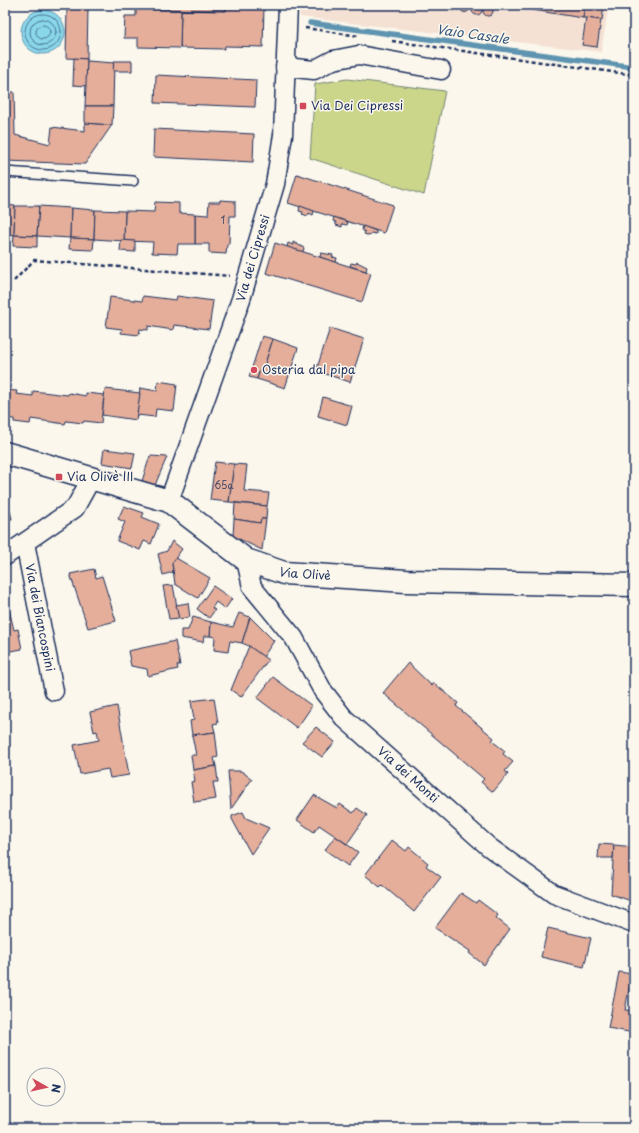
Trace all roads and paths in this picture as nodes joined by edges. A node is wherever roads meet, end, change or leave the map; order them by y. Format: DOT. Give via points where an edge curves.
graph roads {
  1 [pos="10,5"];
  2 [pos="44,5"];
  3 [pos="81,5"];
  4 [pos="288,5"];
  5 [pos="5,8"];
  6 [pos="302,28"];
  7 [pos="362,37"];
  8 [pos="385,40"];
  9 [pos="285,67"];
  10 [pos="441,70"];
  11 [pos="634,75"];
  12 [pos="5,172"];
  13 [pos="133,181"];
  14 [pos="232,276"];
  15 [pos="14,281"];
  16 [pos="5,453"];
  17 [pos="91,479"];
  18 [pos="170,501"];
  19 [pos="25,543"];
  20 [pos="5,556"];
  21 [pos="246,560"];
  22 [pos="634,585"];
  23 [pos="54,691"];
  24 [pos="634,924"];
  1 -- 5 [label="path"];
  2 -- 3 [label="path"];
  4 -- 9 [label="street, Via dei Cipressi"];
  6 -- 7 [label="path"];
  8 -- 11 [label="path"];
  9 -- 10 [label="street" via="314,70 333,60 359,55"];
  9 -- 18 [label="street, Via dei Cipressi" via="283,141 275,184 241,299"];
  12 -- 13 [label="lane"];
  14 -- 15 [label="path" via="34,260"];
  16 -- 17 [label="street, Via Olivè"];
  17 -- 18 [label="street, Via Olivè"];
  17 -- 19 [label="street, Via dei Biancospini" via="75,508"];
  18 -- 21 [label="street, Via Olivè"];
  19 -- 20 [label="street, Via dei Biancospini"];
  19 -- 23 [label="street, Via dei Biancospini"];
  21 -- 22 [label="street, Via Olivè" via="284,573 383,579"];
  21 -- 24 [label="street, Via dei Monti" via="252,587 294,638 323,691 344,718 489,847 554,894"];
}
